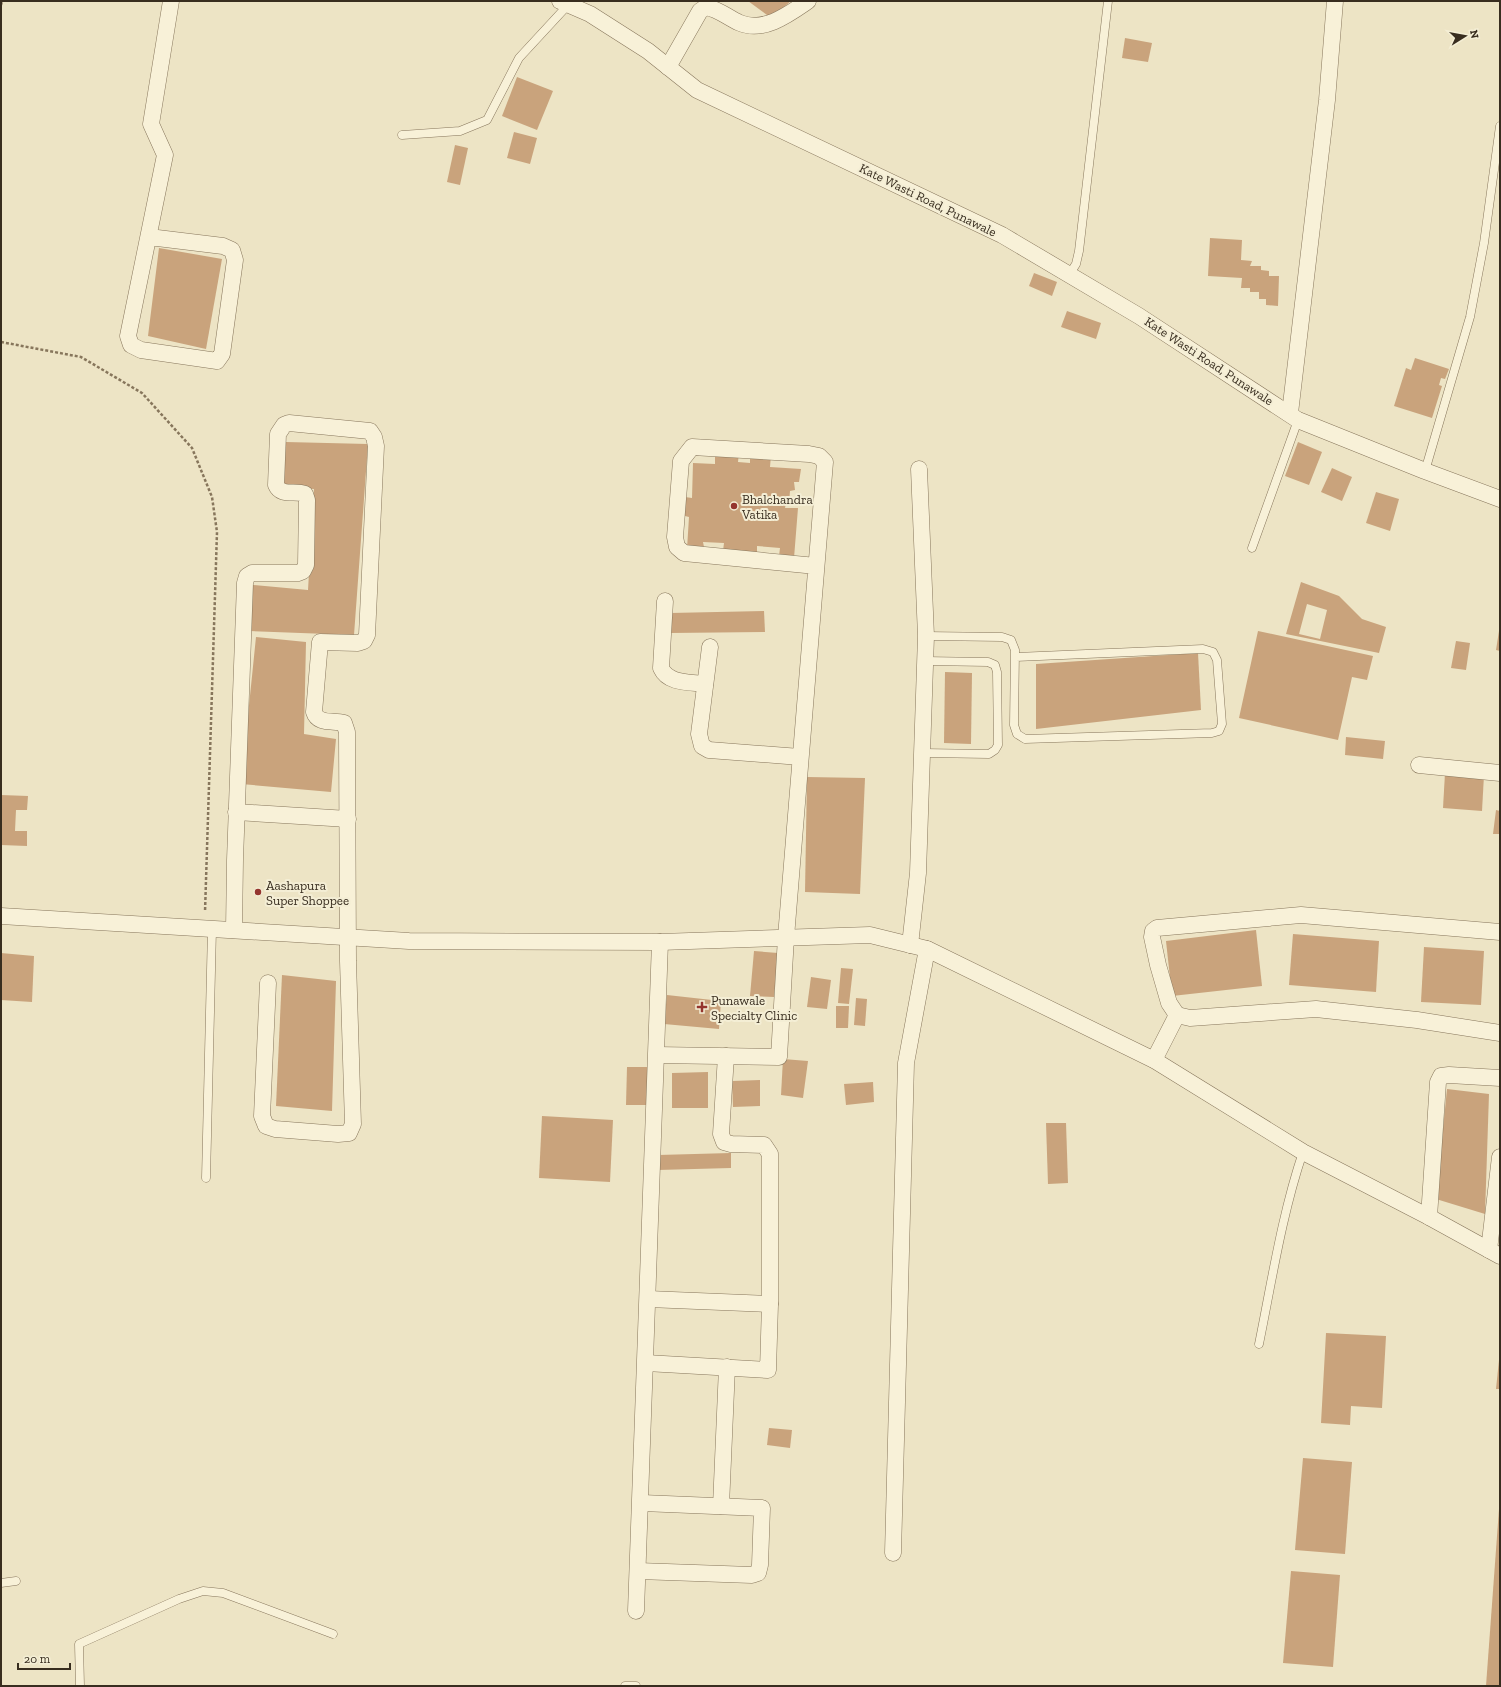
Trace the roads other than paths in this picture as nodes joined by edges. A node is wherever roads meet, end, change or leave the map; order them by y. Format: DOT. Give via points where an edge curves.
graph roads {
  1 [pos="171,1"];
  2 [pos="808,1"];
  3 [pos="1108,1"];
  4 [pos="1335,1"];
  5 [pos="564,3"];
  6 [pos="706,4"];
  7 [pos="668,67"];
  8 [pos="1500,126"];
  9 [pos="402,135"];
  10 [pos="149,237"];
  11 [pos="1069,275"];
  12 [pos="1294,416"];
  13 [pos="919,469"];
  14 [pos="1425,471"];
  15 [pos="1500,498"];
  16 [pos="1252,548"];
  17 [pos="816,566"];
  18 [pos="665,601"];
  19 [pos="926,636"];
  20 [pos="710,647"];
  21 [pos="1015,657"];
  22 [pos="925,661"];
  23 [pos="705,684"];
  24 [pos="923,753"];
  25 [pos="800,757"];
  26 [pos="1419,765"];
  27 [pos="1500,773"];
  28 [pos="236,812"];
  29 [pos="348,819"];
  30 [pos="1,916"];
  31 [pos="209,929"];
  32 [pos="234,930"];
  33 [pos="1500,932"];
  34 [pos="348,937"];
  35 [pos="786,937"];
  36 [pos="660,942"];
  37 [pos="910,945"];
  38 [pos="927,949"];
  39 [pos="268,983"];
  40 [pos="1177,1015"];
  41 [pos="1500,1033"];
  42 [pos="657,1054"];
  43 [pos="726,1056"];
  44 [pos="1154,1060"];
  45 [pos="1500,1078"];
  46 [pos="1303,1152"];
  47 [pos="1500,1156"];
  48 [pos="206,1178"];
  49 [pos="1429,1217"];
  50 [pos="1495,1253"];
  51 [pos="648,1299"];
  52 [pos="770,1304"];
  53 [pos="1259,1344"];
  54 [pos="646,1363"];
  55 [pos="727,1367"];
  56 [pos="642,1503"];
  57 [pos="721,1506"];
  58 [pos="893,1553"];
  59 [pos="638,1571"];
  60 [pos="16,1581"];
  61 [pos="1,1583"];
  62 [pos="636,1611"];
  63 [pos="333,1634"];
  64 [pos="80,1686"];
  65 [pos="625,1686"];
  66 [pos="636,1686"];
  1 -- 10 [label="street" via="151,124 165,155"];
  2 -- 6 [label="street" via="781,19 752,26 739,23"];
  3 -- 11 [label="lane" via="1079,252 1076,264"];
  4 -- 12 [label="street"];
  5 -- 7 [label="street, Kate Wasti Road, Punawale" via="590,14"];
  5 -- 9 [label="lane" via="519,58 487,120 460,131"];
  6 -- 7 [label="street"];
  7 -- 11 [label="street, Kate Wasti Road, Punawale" via="697,90 1002,235"];
  8 -- 14 [label="lane" via="1484,243 1470,317"];
  10 -- 10 [label="street" via="128,336 130,345 141,350 217,361 222,354 235,260 232,250 223,246"];
  11 -- 12 [label="street, Kate Wasti Road, Punawale" via="1139,316"];
  12 -- 14 [label="street, Kate Wasti Road, Punawale"];
  12 -- 16 [label="lane"];
  13 -- 19 [label="street"];
  14 -- 15 [label="street, Kate Wasti Road, Punawale"];
  17 -- 17 [label="street" via="825,462 819,456 692,447 687,452 681,461 675,537 677,547 684,553"];
  17 -- 25 [label="street"];
  18 -- 23 [label="street" via="661,668 664,676"];
  19 -- 21 [label="lane" via="1002,637 1012,640"];
  19 -- 22 [label="street"];
  20 -- 23 [label="street"];
  21 -- 21 [label="lane" via="1203,649 1212,652 1217,660 1222,724 1219,731 1212,733 1025,739 1017,734 1014,725"];
  22 -- 24 [label="street"];
  22 -- 24 [label="lane" via="988,662 995,665 998,745 990,754"];
  23 -- 25 [label="street" via="699,734 702,746 709,750"];
  24 -- 37 [label="street" via="918,873"];
  25 -- 35 [label="street"];
  26 -- 27 [label="street"];
  28 -- 29 [label="street"];
  28 -- 29 [label="street" via="245,583 247,576 252,573 298,573 303,571 306,565 305,494 282,492 276,485 278,434 284,425 289,423 370,431 376,446 367,636 358,644 320,642 318,653 314,712 319,720 344,723 346,728"];
  28 -- 32 [label="street"];
  29 -- 34 [label="street"];
  30 -- 31 [label="street"];
  31 -- 32 [label="street"];
  31 -- 48 [label="lane"];
  32 -- 34 [label="street"];
  33 -- 40 [label="street" via="1300,915 1157,928 1153,931 1152,937 1158,965 1169,1003"];
  34 -- 36 [label="street" via="409,941"];
  34 -- 39 [label="street" via="353,1124 349,1133 275,1129 266,1126 262,1116"];
  35 -- 36 [label="street"];
  35 -- 37 [label="street" via="870,935"];
  35 -- 43 [label="street" via="779,1057"];
  36 -- 42 [label="street"];
  37 -- 38 [label="street"];
  38 -- 44 [label="street"];
  38 -- 58 [label="street" via="906,1063"];
  40 -- 41 [label="street" via="1190,1018 1316,1009 1417,1020"];
  40 -- 44 [label="street"];
  42 -- 43 [label="street"];
  42 -- 51 [label="street"];
  43 -- 52 [label="street" via="721,1134 724,1142 764,1145 770,1154"];
  44 -- 46 [label="street"];
  45 -- 49 [label="street" via="1441,1076 1438,1082"];
  46 -- 49 [label="street"];
  46 -- 53 [label="lane" via="1291,1186"];
  47 -- 50 [label="street"];
  49 -- 50 [label="street"];
  51 -- 52 [label="street"];
  51 -- 54 [label="street"];
  52 -- 55 [label="street" via="768,1370"];
  54 -- 55 [label="street"];
  54 -- 56 [label="street"];
  55 -- 57 [label="street"];
  56 -- 57 [label="street"];
  56 -- 59 [label="street"];
  57 -- 59 [label="street" via="762,1508 758,1573 752,1575"];
  59 -- 62 [label="street"];
  60 -- 61 [label="lane"];
  63 -- 64 [label="lane" via="223,1593 203,1591 179,1599 79,1644"];
  65 -- 66 [label="lane"];
}
